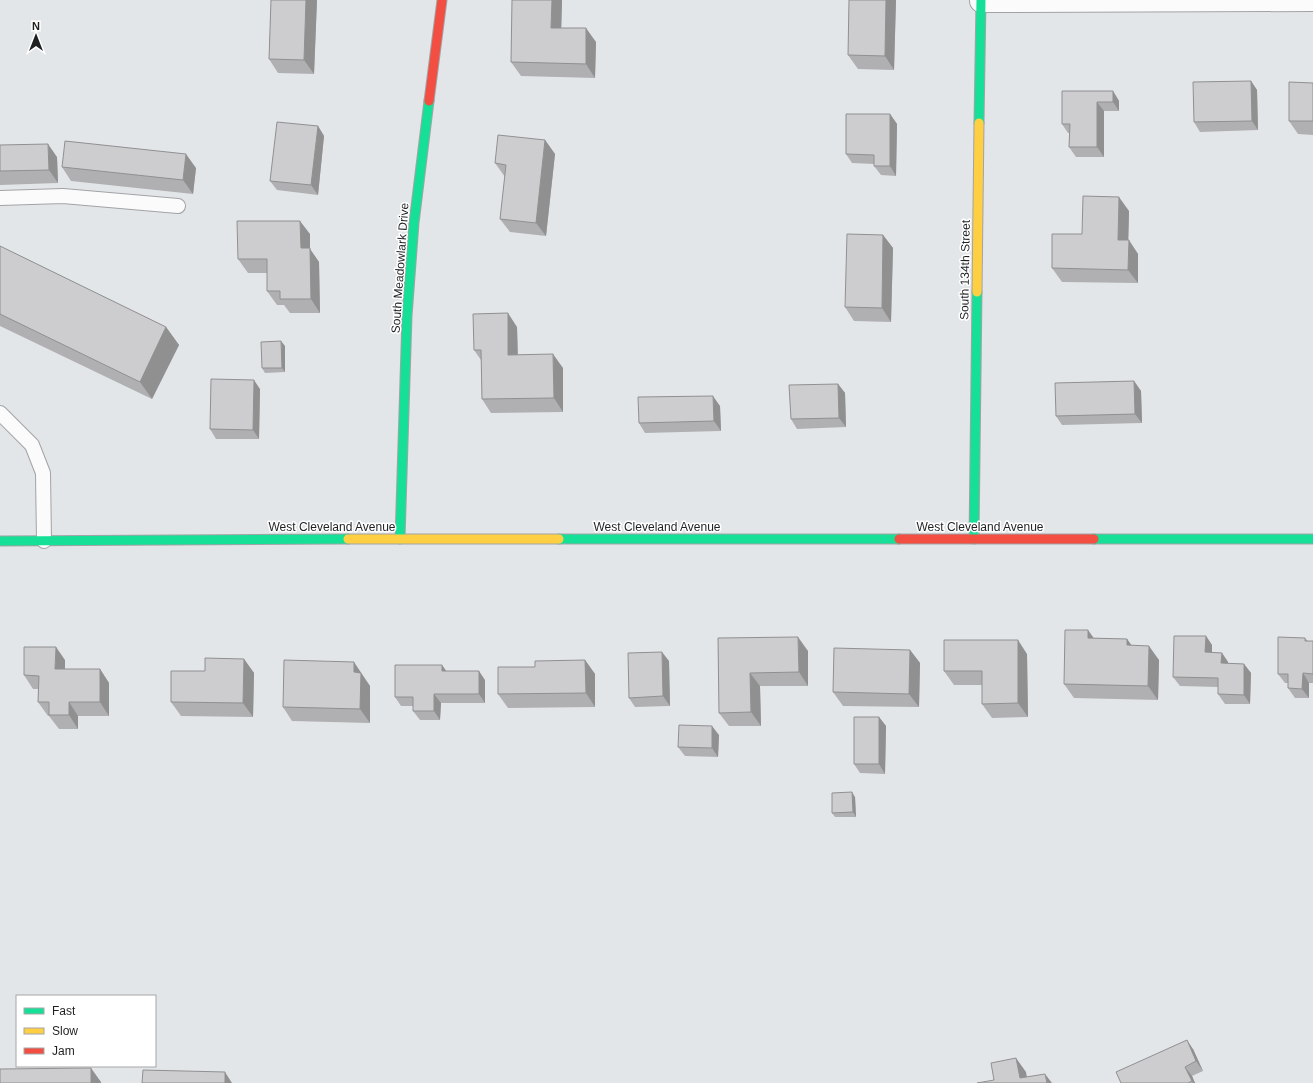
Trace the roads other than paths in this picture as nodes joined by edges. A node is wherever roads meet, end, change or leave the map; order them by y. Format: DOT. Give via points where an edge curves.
graph roads {
  1 [pos="442,0"];
  2 [pos="981,0"];
  3 [pos="1313,0"];
  4 [pos="0,198"];
  5 [pos="178,206"];
  6 [pos="0,413"];
  7 [pos="400,539"];
  8 [pos="1313,539"];
  9 [pos="974,540"];
  10 [pos="0,541"];
  11 [pos="44,541"];
  1 -- 7 [label="main road, South Meadowlark Drive" via="414,223 407,316"];
  2 -- 3 [label="street"];
  2 -- 9 [label="main road, South 134th Street"];
  4 -- 5 [label="lane" via="63,196"];
  6 -- 11 [label="lane" via="32,445 43,473"];
  7 -- 9 [label="main road, West Cleveland Avenue"];
  7 -- 11 [label="main road, West Cleveland Avenue"];
  8 -- 9 [label="main road, West Cleveland Avenue"];
  10 -- 11 [label="main road, West Cleveland Avenue"];
}
